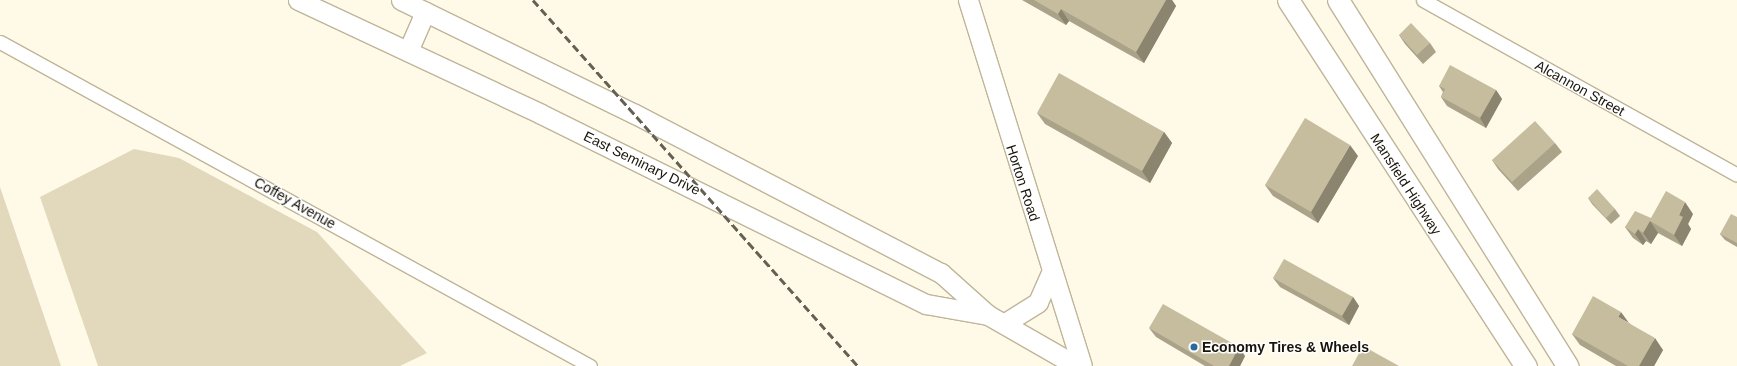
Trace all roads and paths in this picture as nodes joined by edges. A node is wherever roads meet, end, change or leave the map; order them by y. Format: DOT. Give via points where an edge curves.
graph roads {
  1 [pos="298,0"];
  2 [pos="401,0"];
  3 [pos="968,0"];
  4 [pos="1288,0"];
  5 [pos="1338,0"];
  6 [pos="1354,0"];
  7 [pos="1432,2"];
  8 [pos="425,12"];
  9 [pos="1351,22"];
  10 [pos="0,42"];
  11 [pos="408,51"];
  12 [pos="1737,175"];
  13 [pos="1052,272"];
  14 [pos="996,319"];
  15 [pos="590,366"];
  16 [pos="1077,366"];
  17 [pos="1082,366"];
  18 [pos="1526,366"];
  19 [pos="1568,366"];
  1 -- 11 [label="main road, East Seminary Drive"];
  2 -- 8 [label="main road, East Seminary Drive"];
  3 -- 13 [label="main road, Horton Road"];
  4 -- 18 [label="main road, Mansfield Highway"];
  5 -- 9 [label="main road"];
  6 -- 9 [label="main road"];
  7 -- 12 [label="street, Alcannon Street"];
  8 -- 11 [label="main road"];
  8 -- 14 [label="main road, East Seminary Drive" via="635,114 941,273"];
  9 -- 19 [label="main road"];
  10 -- 15 [label="street, Coffey Avenue"];
  11 -- 14 [label="main road, East Seminary Drive" via="926,304"];
  13 -- 14 [label="main road" via="1038,302"];
  13 -- 17 [label="main road, Horton Road"];
  14 -- 16 [label="main road, East Seminary Drive"];
}
